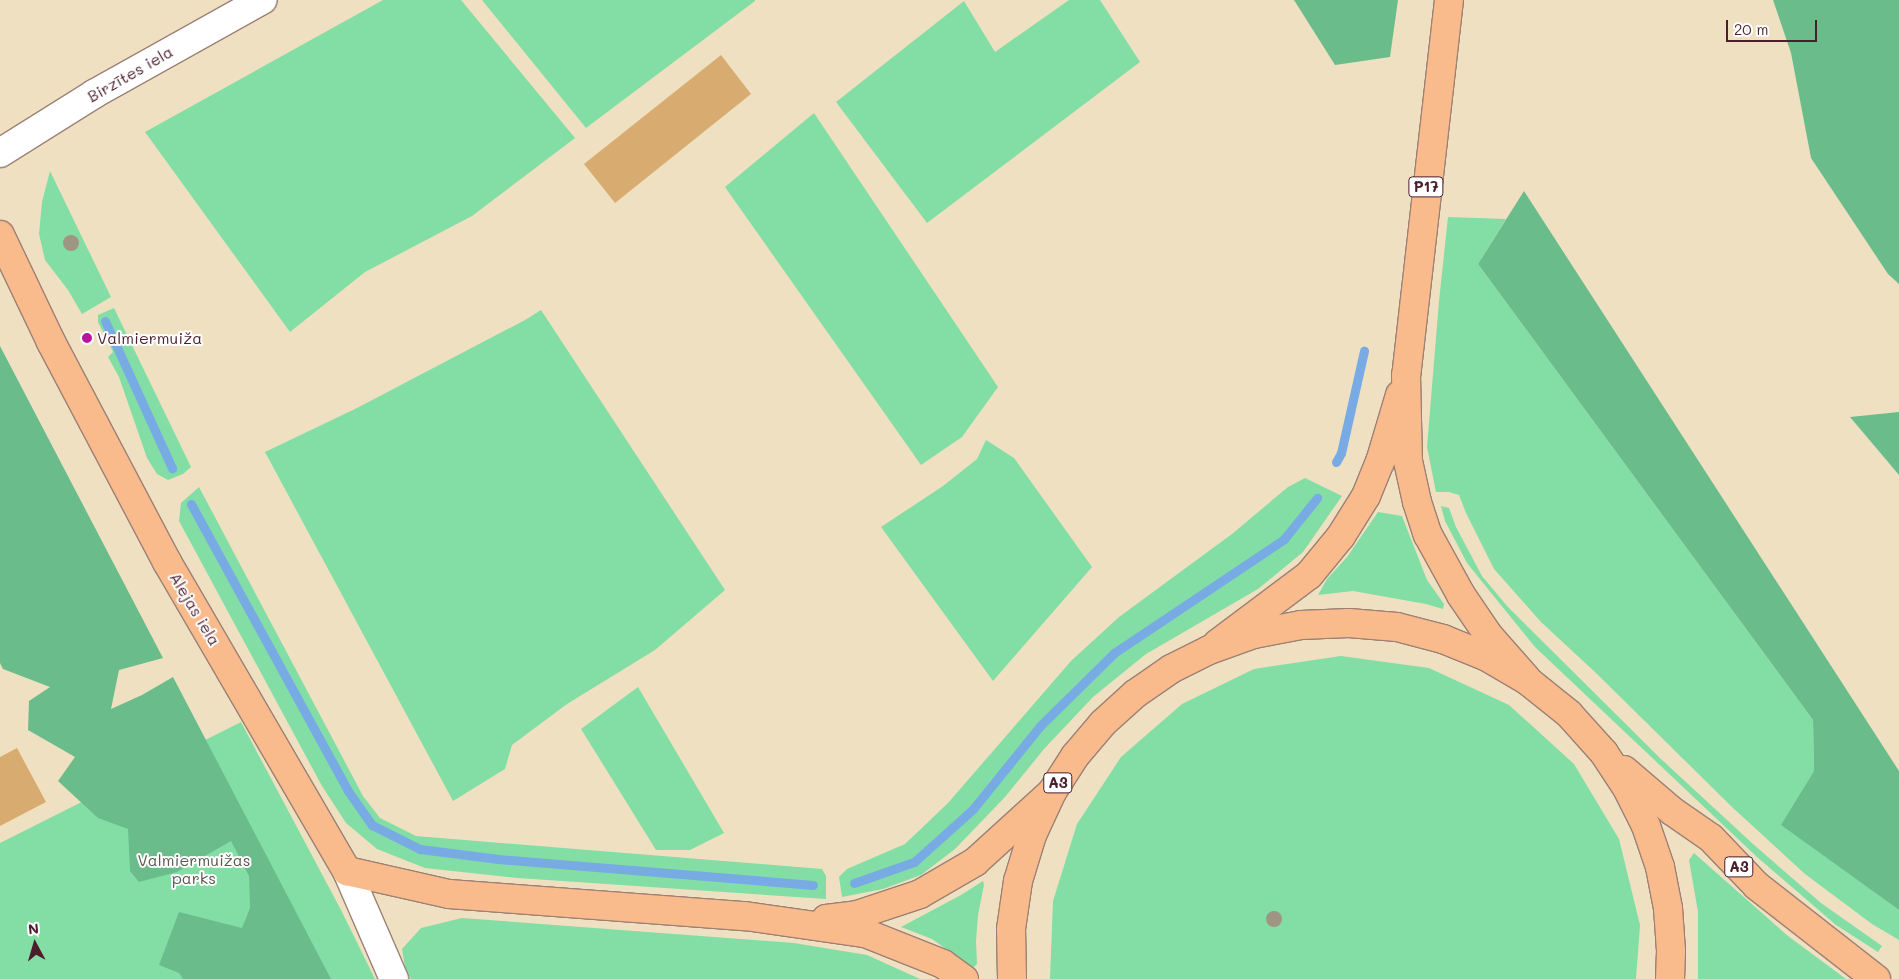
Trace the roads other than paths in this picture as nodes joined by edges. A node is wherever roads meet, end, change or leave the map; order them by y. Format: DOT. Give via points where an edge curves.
graph roads {
  1 [pos="262,0"];
  2 [pos="1449,0"];
  3 [pos="0,153"];
  4 [pos="0,235"];
  5 [pos="1406,375"];
  6 [pos="1209,650"];
  7 [pos="1528,681"];
  8 [pos="1604,752"];
  9 [pos="1052,792"];
  10 [pos="347,871"];
  11 [pos="789,920"];
  12 [pos="394,979"];
  13 [pos="964,979"];
  14 [pos="1012,979"];
  15 [pos="1670,979"];
  16 [pos="1876,979"];
  1 -- 3 [label="street, Birzītes iela" via="94,94"];
  2 -- 5 [label="main road, P17"];
  4 -- 10 [label="main road, Alejas iela" via="51,342 167,562"];
  5 -- 6 [label="main road, P17" via="1370,487 1341,536 1310,575"];
  5 -- 7 [label="main road, P17" via="1408,462 1428,535 1461,595 1489,636"];
  6 -- 7 [label="main road, A3" via="1254,634 1301,625 1349,623 1396,627 1443,639 1487,657"];
  6 -- 9 [label="main road, A3" via="1135,694 1086,743"];
  7 -- 8 [label="main road, A3" via="1569,714"];
  8 -- 15 [label="main road, A3" via="1646,826 1660,867 1668,908"];
  8 -- 16 [label="main road, A3" via="1672,811 1711,838 1757,886"];
  9 -- 11 [label="main road" via="975,862 920,894 857,915"];
  9 -- 14 [label="main road, A3" via="1032,835 1018,882 1011,929"];
  10 -- 11 [label="main road" via="449,894"];
  10 -- 12 [label="street, Alejas iela"];
  11 -- 13 [label="main road" via="864,933 944,964"];
}
